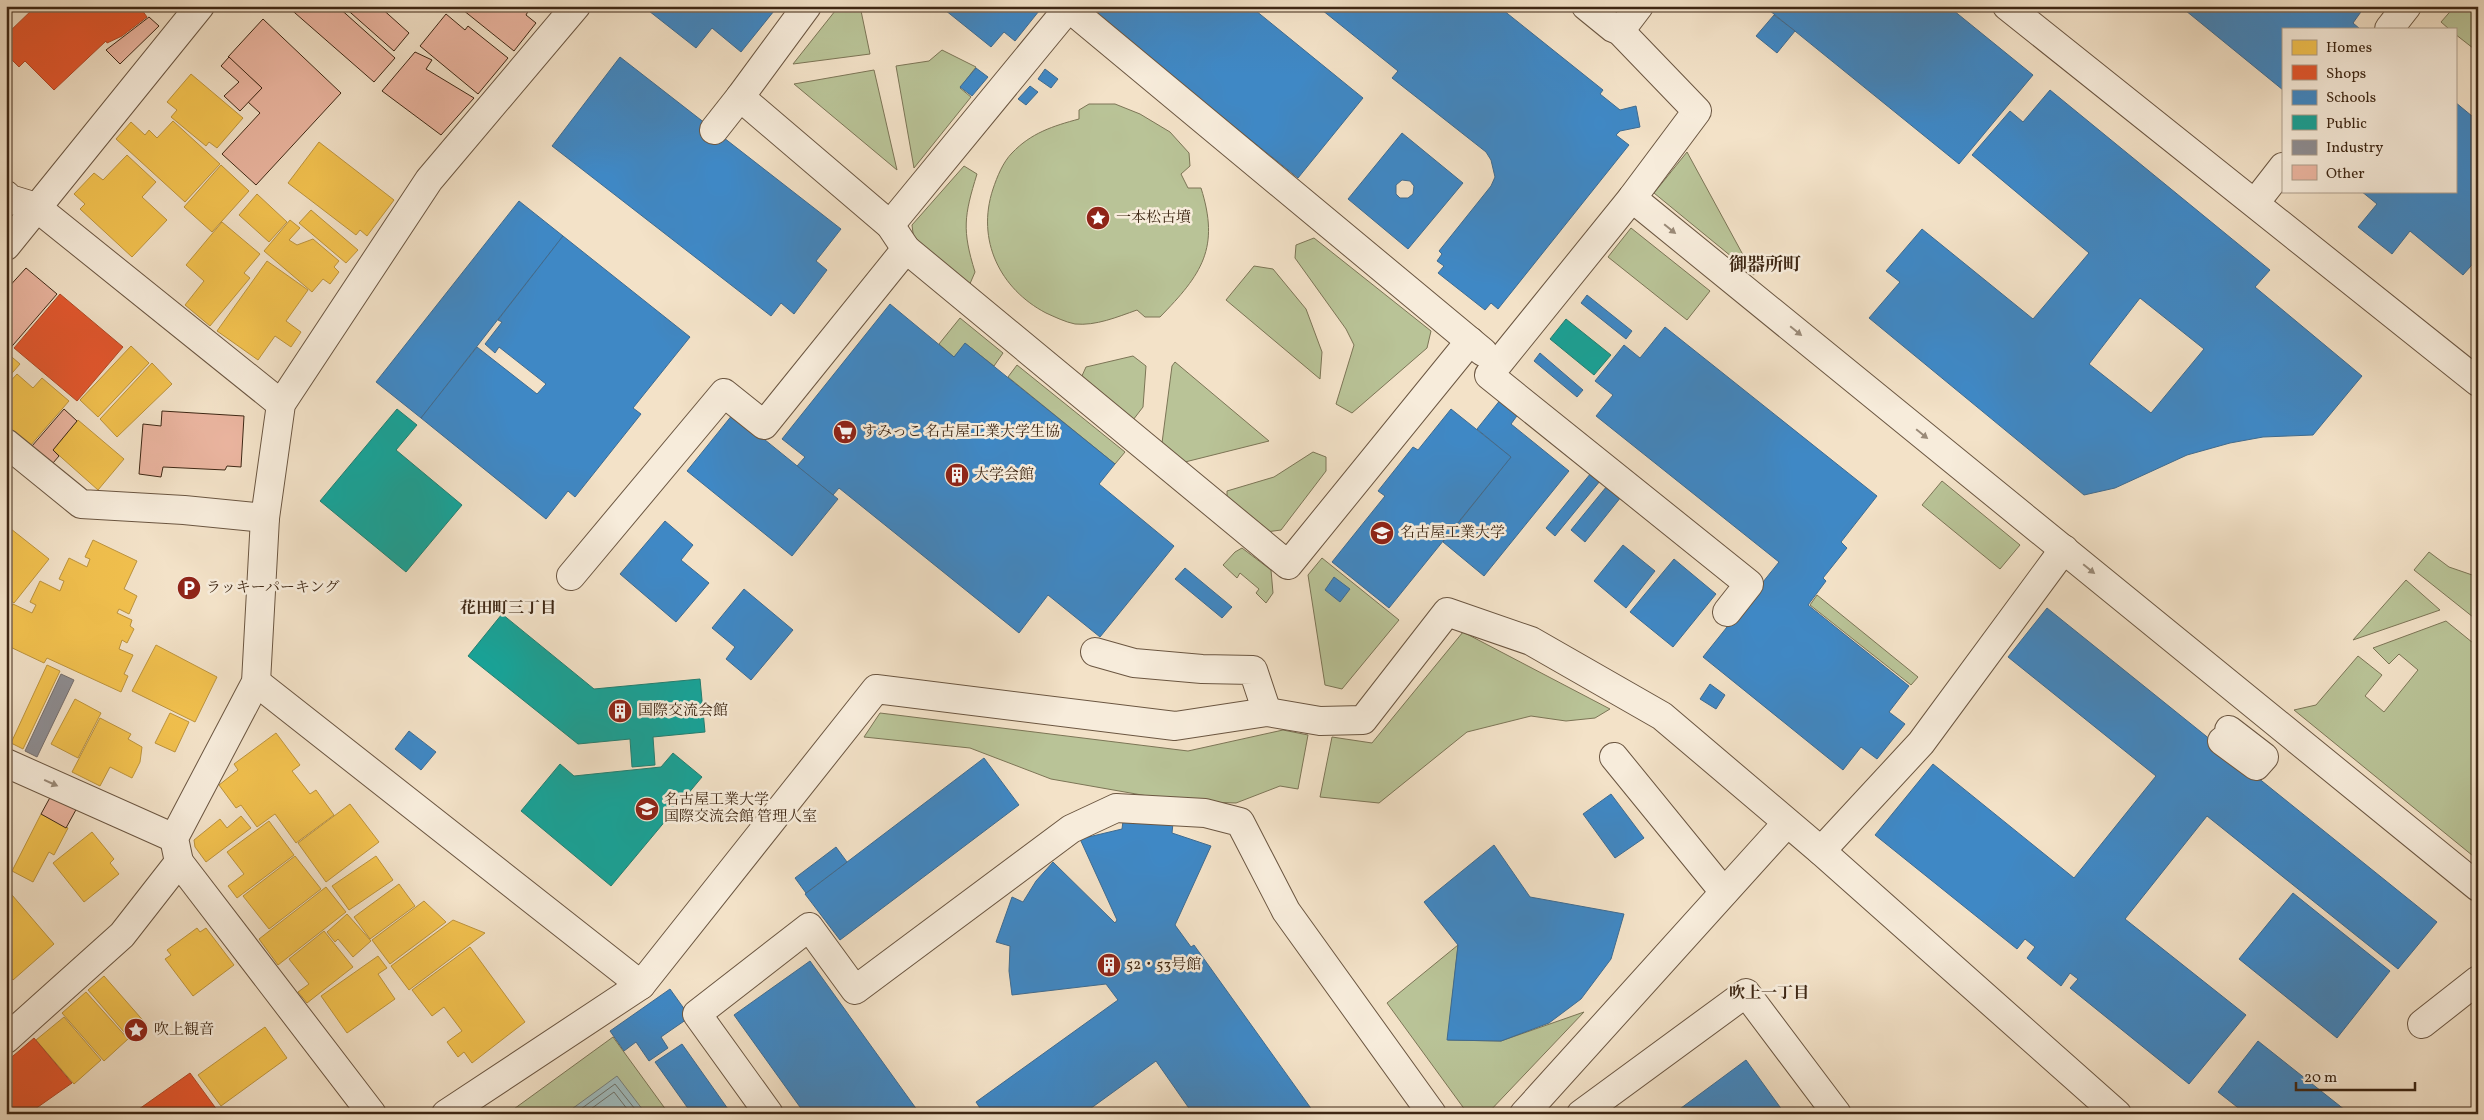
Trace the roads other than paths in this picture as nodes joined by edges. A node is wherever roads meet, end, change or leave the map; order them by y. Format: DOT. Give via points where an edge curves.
graph roads {
  1 [pos="200,6"];
  2 [pos="576,6"];
  3 [pos="807,6"];
  4 [pos="1586,6"];
  5 [pos="1639,6"];
  6 [pos="2007,6"];
  7 [pos="2407,6"];
  8 [pos="1069,7"];
  9 [pos="2391,28"];
  10 [pos="1620,31"];
  11 [pos="740,97"];
  12 [pos="714,130"];
  13 [pos="2282,169"];
  14 [pos="6,195"];
  15 [pos="1632,198"];
  16 [pos="2256,203"];
  17 [pos="36,207"];
  18 [pos="890,225"];
  19 [pos="6,246"];
  20 [pos="906,249"];
  21 [pos="1470,341"];
  22 [pos="1498,364"];
  23 [pos="2478,382"];
  24 [pos="281,404"];
  25 [pos="6,442"];
  26 [pos="265,518"];
  27 [pos="2064,549"];
  28 [pos="571,576"];
  29 [pos="1727,612"];
  30 [pos="1095,652"];
  31 [pos="256,682"];
  32 [pos="1267,712"];
  33 [pos="1614,757"];
  34 [pos="6,763"];
  35 [pos="1786,824"];
  36 [pos="176,850"];
  37 [pos="1821,851"];
  38 [pos="2478,886"];
  39 [pos="1724,892"];
  40 [pos="2478,980"];
  41 [pos="641,985"];
  42 [pos="2422,1024"];
  43 [pos="6,1039"];
  44 [pos="372,1114"];
  45 [pos="446,1114"];
  46 [pos="769,1114"];
  47 [pos="1432,1114"];
  48 [pos="1524,1114"];
  49 [pos="1582,1114"];
  50 [pos="1837,1114"];
  51 [pos="2116,1114"];
  1 -- 17 [label="street"];
  2 -- 24 [label="street" via="429,180"];
  3 -- 11 [label="street"];
  4 -- 10 [label="street"];
  5 -- 10 [label="street"];
  6 -- 16 [label="street"];
  7 -- 9 [label="street"];
  8 -- 18 [label="street"];
  8 -- 21 [label="street"];
  10 -- 15 [label="street" via="1697,111"];
  11 -- 12 [label="street"];
  11 -- 18 [label="street"];
  13 -- 16 [label="street"];
  14 -- 17 [label="street"];
  15 -- 22 [label="street"];
  15 -- 27 [label="street, one-way"];
  16 -- 23 [label="street"];
  17 -- 19 [label="street"];
  17 -- 24 [label="street"];
  18 -- 20 [label="street"];
  20 -- 21 [label="street" via="1288,565"];
  20 -- 28 [label="street" via="764,424 724,394"];
  21 -- 22 [label="street"];
  22 -- 29 [label="street" via="1489,376 1749,584"];
  24 -- 26 [label="street"];
  25 -- 26 [label="street" via="81,504"];
  26 -- 31 [label="street"];
  27 -- 37 [label="street" via="1922,743"];
  27 -- 38 [label="street, one-way"];
  30 -- 32 [label="street" via="1134,663 1253,670"];
  31 -- 36 [label="street"];
  31 -- 41 [label="street"];
  32 -- 35 [label="street" via="1320,721 1363,720 1447,612 1531,641 1662,716"];
  32 -- 41 [label="street" via="1175,726 876,689"];
  33 -- 39 [label="street"];
  34 -- 36 [label="street, one-way"];
  35 -- 37 [label="street"];
  35 -- 39 [label="street"];
  36 -- 43 [label="street" via="122,935"];
  36 -- 44 [label="street"];
  37 -- 51 [label="street"];
  39 -- 48 [label="street"];
  40 -- 42 [label="street"];
  41 -- 45 [label="street"];
  46 -- 47 [label="street" via="697,1014 808,927 856,990 1070,829 1116,808 1205,813 1240,822 1286,911"];
  49 -- 50 [label="street" via="1746,993"];
}
